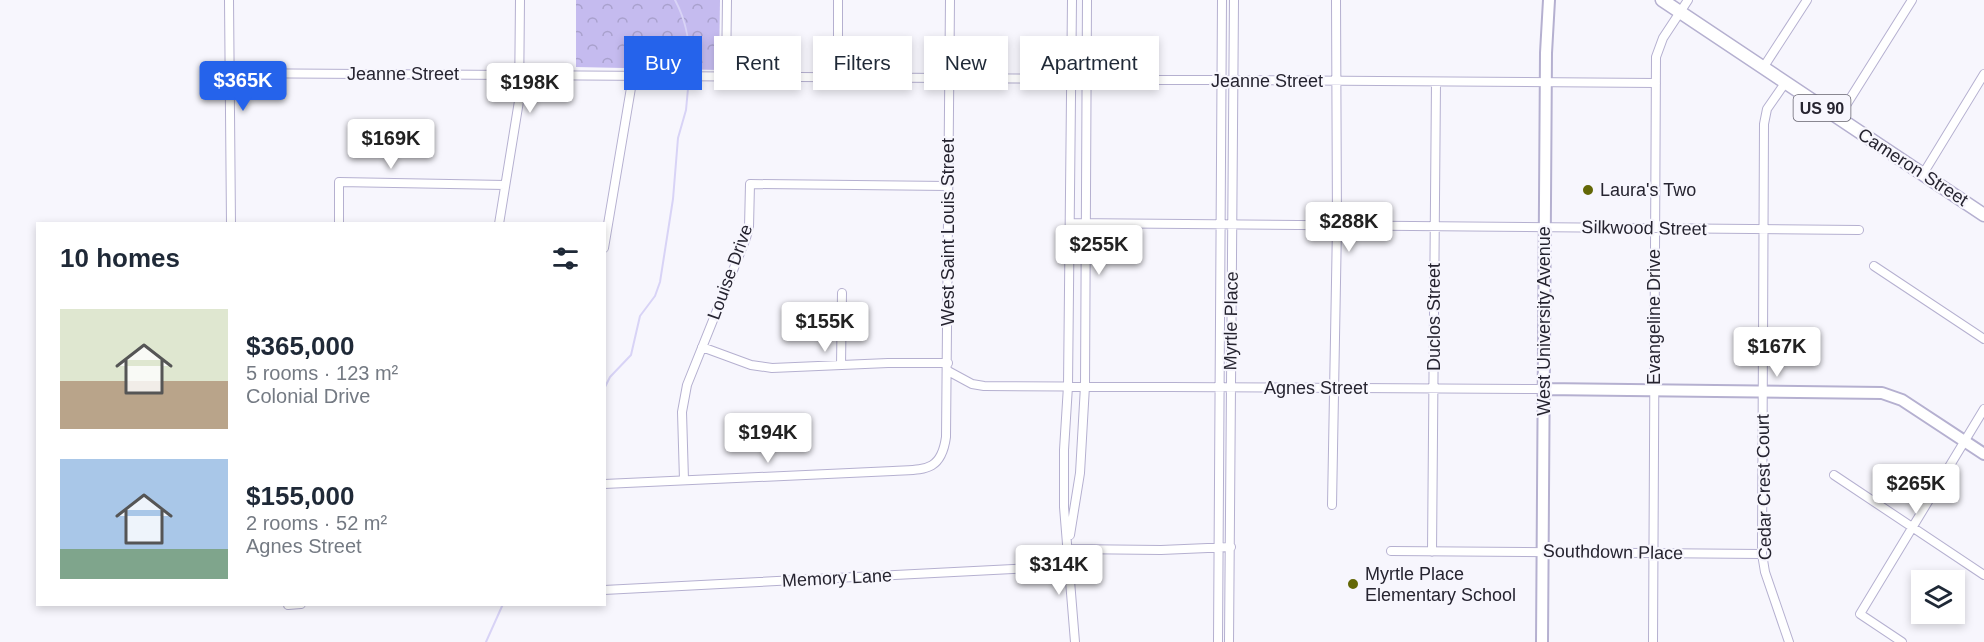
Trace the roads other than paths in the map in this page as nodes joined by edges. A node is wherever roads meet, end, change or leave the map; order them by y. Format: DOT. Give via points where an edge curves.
graph roads {
  1 [pos="229,0"];
  2 [pos="520,0"];
  3 [pos="727,0"];
  4 [pos="838,0"];
  5 [pos="950,0"];
  6 [pos="1072,0"];
  7 [pos="1087,0"];
  8 [pos="1222,0"];
  9 [pos="1233,0"];
  10 [pos="1336,0"];
  11 [pos="1549,0"];
  12 [pos="1662,0"];
  13 [pos="1688,0"];
  14 [pos="1807,0"];
  15 [pos="1912,0"];
  16 [pos="1680,12"];
  17 [pos="727,36"];
  18 [pos="838,36"];
  19 [pos="950,36"];
  20 [pos="1072,36"];
  21 [pos="1087,36"];
  22 [pos="1763,68"];
  23 [pos="230,73"];
  24 [pos="1984,74"];
  25 [pos="519,75"];
  26 [pos="624,76"];
  27 [pos="1159,79"];
  28 [pos="1221,80"];
  29 [pos="1233,80"];
  30 [pos="1335,81"];
  31 [pos="1436,82"];
  32 [pos="1546,83"];
  33 [pos="1656,83"];
  34 [pos="1785,83"];
  35 [pos="631,90"];
  36 [pos="950,90"];
  37 [pos="1071,90"];
  38 [pos="1086,90"];
  39 [pos="1838,118"];
  40 [pos="1923,174"];
  41 [pos="505,185"];
  42 [pos="948,186"];
  43 [pos="1984,214"];
  44 [pos="231,222"];
  45 [pos="339,222"];
  46 [pos="499,222"];
  47 [pos="1070,223"];
  48 [pos="1087,223"];
  49 [pos="1222,224"];
  50 [pos="1233,225"];
  51 [pos="1337,226"];
  52 [pos="1434,226"];
  53 [pos="1544,227"];
  54 [pos="1655,228"];
  55 [pos="1763,229"];
  56 [pos="1859,230"];
  57 [pos="606,236"];
  58 [pos="1874,266"];
  59 [pos="842,293"];
  60 [pos="1984,339"];
  61 [pos="702,347"];
  62 [pos="841,365"];
  63 [pos="948,367"];
  64 [pos="1068,386"];
  65 [pos="1085,386"];
  66 [pos="1219,387"];
  67 [pos="1230,387"];
  68 [pos="1334,388"];
  69 [pos="1433,389"];
  70 [pos="1543,389"];
  71 [pos="1654,390"];
  72 [pos="1763,392"];
  73 [pos="1984,409"];
  74 [pos="1964,441"];
  75 [pos="1984,454"];
  76 [pos="1834,475"];
  77 [pos="684,480"];
  78 [pos="606,484"];
  79 [pos="1332,505"];
  80 [pos="1911,527"];
  81 [pos="1219,547"];
  82 [pos="1231,547"];
  83 [pos="1069,549"];
  84 [pos="1391,551"];
  85 [pos="1431,552"];
  86 [pos="1543,552"];
  87 [pos="1653,553"];
  88 [pos="1762,554"];
  89 [pos="1069,566"];
  90 [pos="1984,575"];
  91 [pos="606,590"];
  92 [pos="1076,642"];
  93 [pos="1218,642"];
  94 [pos="1229,642"];
  95 [pos="1542,642"];
  96 [pos="1653,642"];
  97 [pos="1789,642"];
  98 [pos="1902,642"];
  1 -- 23 [label="street"];
  2 -- 25 [label="street"];
  3 -- 17 [label="street"];
  4 -- 18 [label="street"];
  5 -- 19 [label="street, West Saint Louis Street"];
  6 -- 20 [label="street"];
  7 -- 21 [label="street"];
  8 -- 28 [label="street, Myrtle Place"];
  9 -- 29 [label="street, Myrtle Place"];
  10 -- 30 [label="street"];
  11 -- 32 [label="main road, West University Avenue"];
  12 -- 16 [label="main road, Cameron Street / US 90"];
  13 -- 16 [label="street, Evangeline Drive"];
  14 -- 22 [label="street"];
  15 -- 39 [label="street"];
  16 -- 22 [label="main road, Cameron Street / US 90"];
  16 -- 33 [label="street, Evangeline Drive" via="1659,48"];
  22 -- 34 [label="main road, Cameron Street / US 90"];
  23 -- 25 [label="street, Jeanne Street"];
  23 -- 44 [label="street"];
  24 -- 40 [label="street"];
  25 -- 26 [label="street, Jeanne Street"];
  25 -- 41 [label="street" via="519,100"];
  27 -- 28 [label="street, Jeanne Street"];
  28 -- 29 [label="street, Jeanne Street"];
  28 -- 49 [label="street, Myrtle Place"];
  29 -- 30 [label="street, Jeanne Street"];
  29 -- 50 [label="street, Myrtle Place"];
  30 -- 31 [label="street, Jeanne Street"];
  30 -- 51 [label="street"];
  31 -- 32 [label="street, Jeanne Street"];
  31 -- 52 [label="street, Duclos Street"];
  32 -- 33 [label="street, Jeanne Street"];
  32 -- 53 [label="main road, West University Avenue"];
  33 -- 54 [label="street, Evangeline Drive"];
  34 -- 39 [label="main road, Cameron Street / US 90"];
  34 -- 55 [label="street, Cedar Crest Court" via="1764,117"];
  35 -- 57 [label="street"];
  36 -- 42 [label="street, West Saint Louis Street"];
  37 -- 47 [label="street"];
  38 -- 48 [label="street"];
  39 -- 40 [label="main road, Cameron Street / US 90"];
  40 -- 43 [label="main road, Cameron Street / US 90"];
  41 -- 45 [label="street" via="339,182"];
  41 -- 46 [label="street"];
  42 -- 61 [label="street, Louise Drive" via="750,184 746,238"];
  42 -- 63 [label="street, West Saint Louis Street"];
  47 -- 48 [label="street, Silkwood Street"];
  47 -- 64 [label="street"];
  48 -- 49 [label="street, Silkwood Street"];
  48 -- 65 [label="street"];
  49 -- 50 [label="street, Silkwood Street"];
  49 -- 66 [label="street, Myrtle Place"];
  50 -- 51 [label="street, Silkwood Street"];
  50 -- 67 [label="street, Myrtle Place"];
  51 -- 52 [label="street, Silkwood Street"];
  51 -- 68 [label="street"];
  52 -- 53 [label="street, Silkwood Street"];
  52 -- 69 [label="street, Duclos Street"];
  53 -- 54 [label="street, Silkwood Street"];
  53 -- 70 [label="main road, West University Avenue"];
  54 -- 55 [label="street, Silkwood Street"];
  54 -- 71 [label="street, Evangeline Drive"];
  55 -- 56 [label="street, Silkwood Street"];
  55 -- 72 [label="street, Cedar Crest Court"];
  58 -- 60 [label="street"];
  59 -- 62 [label="street"];
  61 -- 62 [label="street, Agnes Street" via="758,366"];
  61 -- 77 [label="street, Louise Drive" via="683,399"];
  62 -- 63 [label="street, Agnes Street"];
  63 -- 64 [label="street, Agnes Street" via="972,384 984,386"];
  63 -- 77 [label="street, West Saint Louis Street" via="945,449 938,463 922,469"];
  64 -- 65 [label="street, Agnes Street"];
  64 -- 83 [label="street" via="1064,507"];
  65 -- 66 [label="street, Agnes Street"];
  65 -- 83 [label="street" via="1080,473"];
  66 -- 67 [label="street, Agnes Street"];
  66 -- 81 [label="street, Myrtle Place"];
  67 -- 68 [label="street, Agnes Street"];
  67 -- 82 [label="street, Myrtle Place"];
  68 -- 69 [label="street, Agnes Street"];
  68 -- 79 [label="street"];
  69 -- 70 [label="street, Agnes Street"];
  69 -- 85 [label="street, Duclos Street"];
  70 -- 71 [label="main road"];
  70 -- 86 [label="main road, West University Avenue"];
  71 -- 72 [label="main road"];
  71 -- 87 [label="street, Evangeline Drive"];
  72 -- 74 [label="main road" via="1882,393 1902,400"];
  72 -- 88 [label="street, Cedar Crest Court"];
  73 -- 74 [label="street"];
  74 -- 75 [label="main road"];
  74 -- 80 [label="street"];
  76 -- 80 [label="street"];
  77 -- 78 [label="street"];
  80 -- 90 [label="street"];
  80 -- 98 [label="street" via="1860,614"];
  81 -- 82 [label="street"];
  81 -- 83 [label="street"];
  81 -- 93 [label="street, Myrtle Place"];
  82 -- 94 [label="street, Myrtle Place"];
  83 -- 89 [label="street"];
  84 -- 85 [label="street, Southdown Place"];
  85 -- 86 [label="street, Southdown Place"];
  86 -- 87 [label="street, Southdown Place"];
  86 -- 95 [label="main road, West University Avenue"];
  87 -- 88 [label="street, Southdown Place"];
  87 -- 96 [label="street, Evangeline Drive"];
  88 -- 97 [label="street, Cedar Crest Court"];
  89 -- 91 [label="street, Memory Lane"];
  89 -- 92 [label="street"];
}
